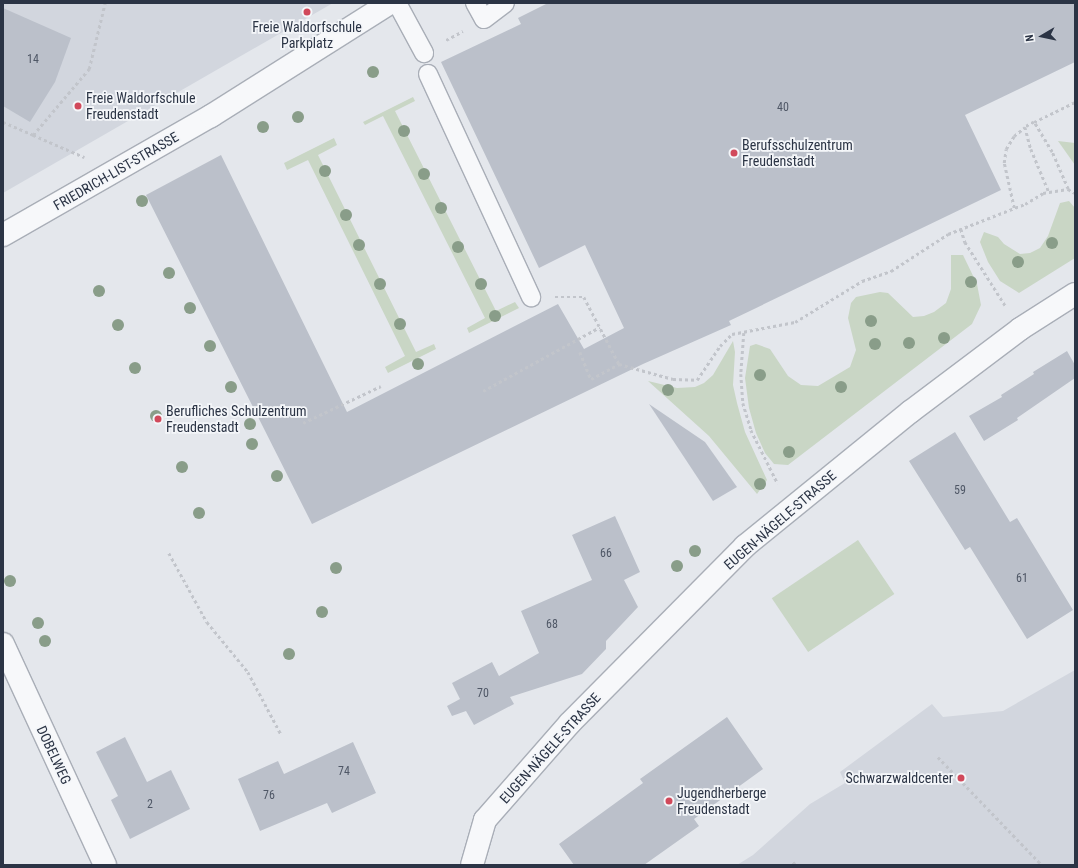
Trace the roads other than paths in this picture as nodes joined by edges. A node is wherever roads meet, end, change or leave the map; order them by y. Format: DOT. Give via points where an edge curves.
graph roads {
  1 [pos="390,3"];
  2 [pos="397,3"];
  3 [pos="475,3"];
  4 [pos="505,3"];
  5 [pos="424,53"];
  6 [pos="428,74"];
  7 [pos="3,235"];
  8 [pos="1075,294"];
  9 [pos="531,297"];
  10 [pos="3,644"];
  11 [pos="105,865"];
  12 [pos="472,865"];
  1 -- 7 [label="street, FRIEDRICH-LIST-STRASSE" via="211,116"];
  2 -- 5 [label="lane"];
  3 -- 4 [label="lane" via="484,19"];
  6 -- 9 [label="lane"];
  8 -- 12 [label="street, EUGEN-NÄGELE-STRASSE" via="1020,329 910,412 744,546 570,723 485,820"];
  10 -- 11 [label="street, DOBELWEG"];
}
